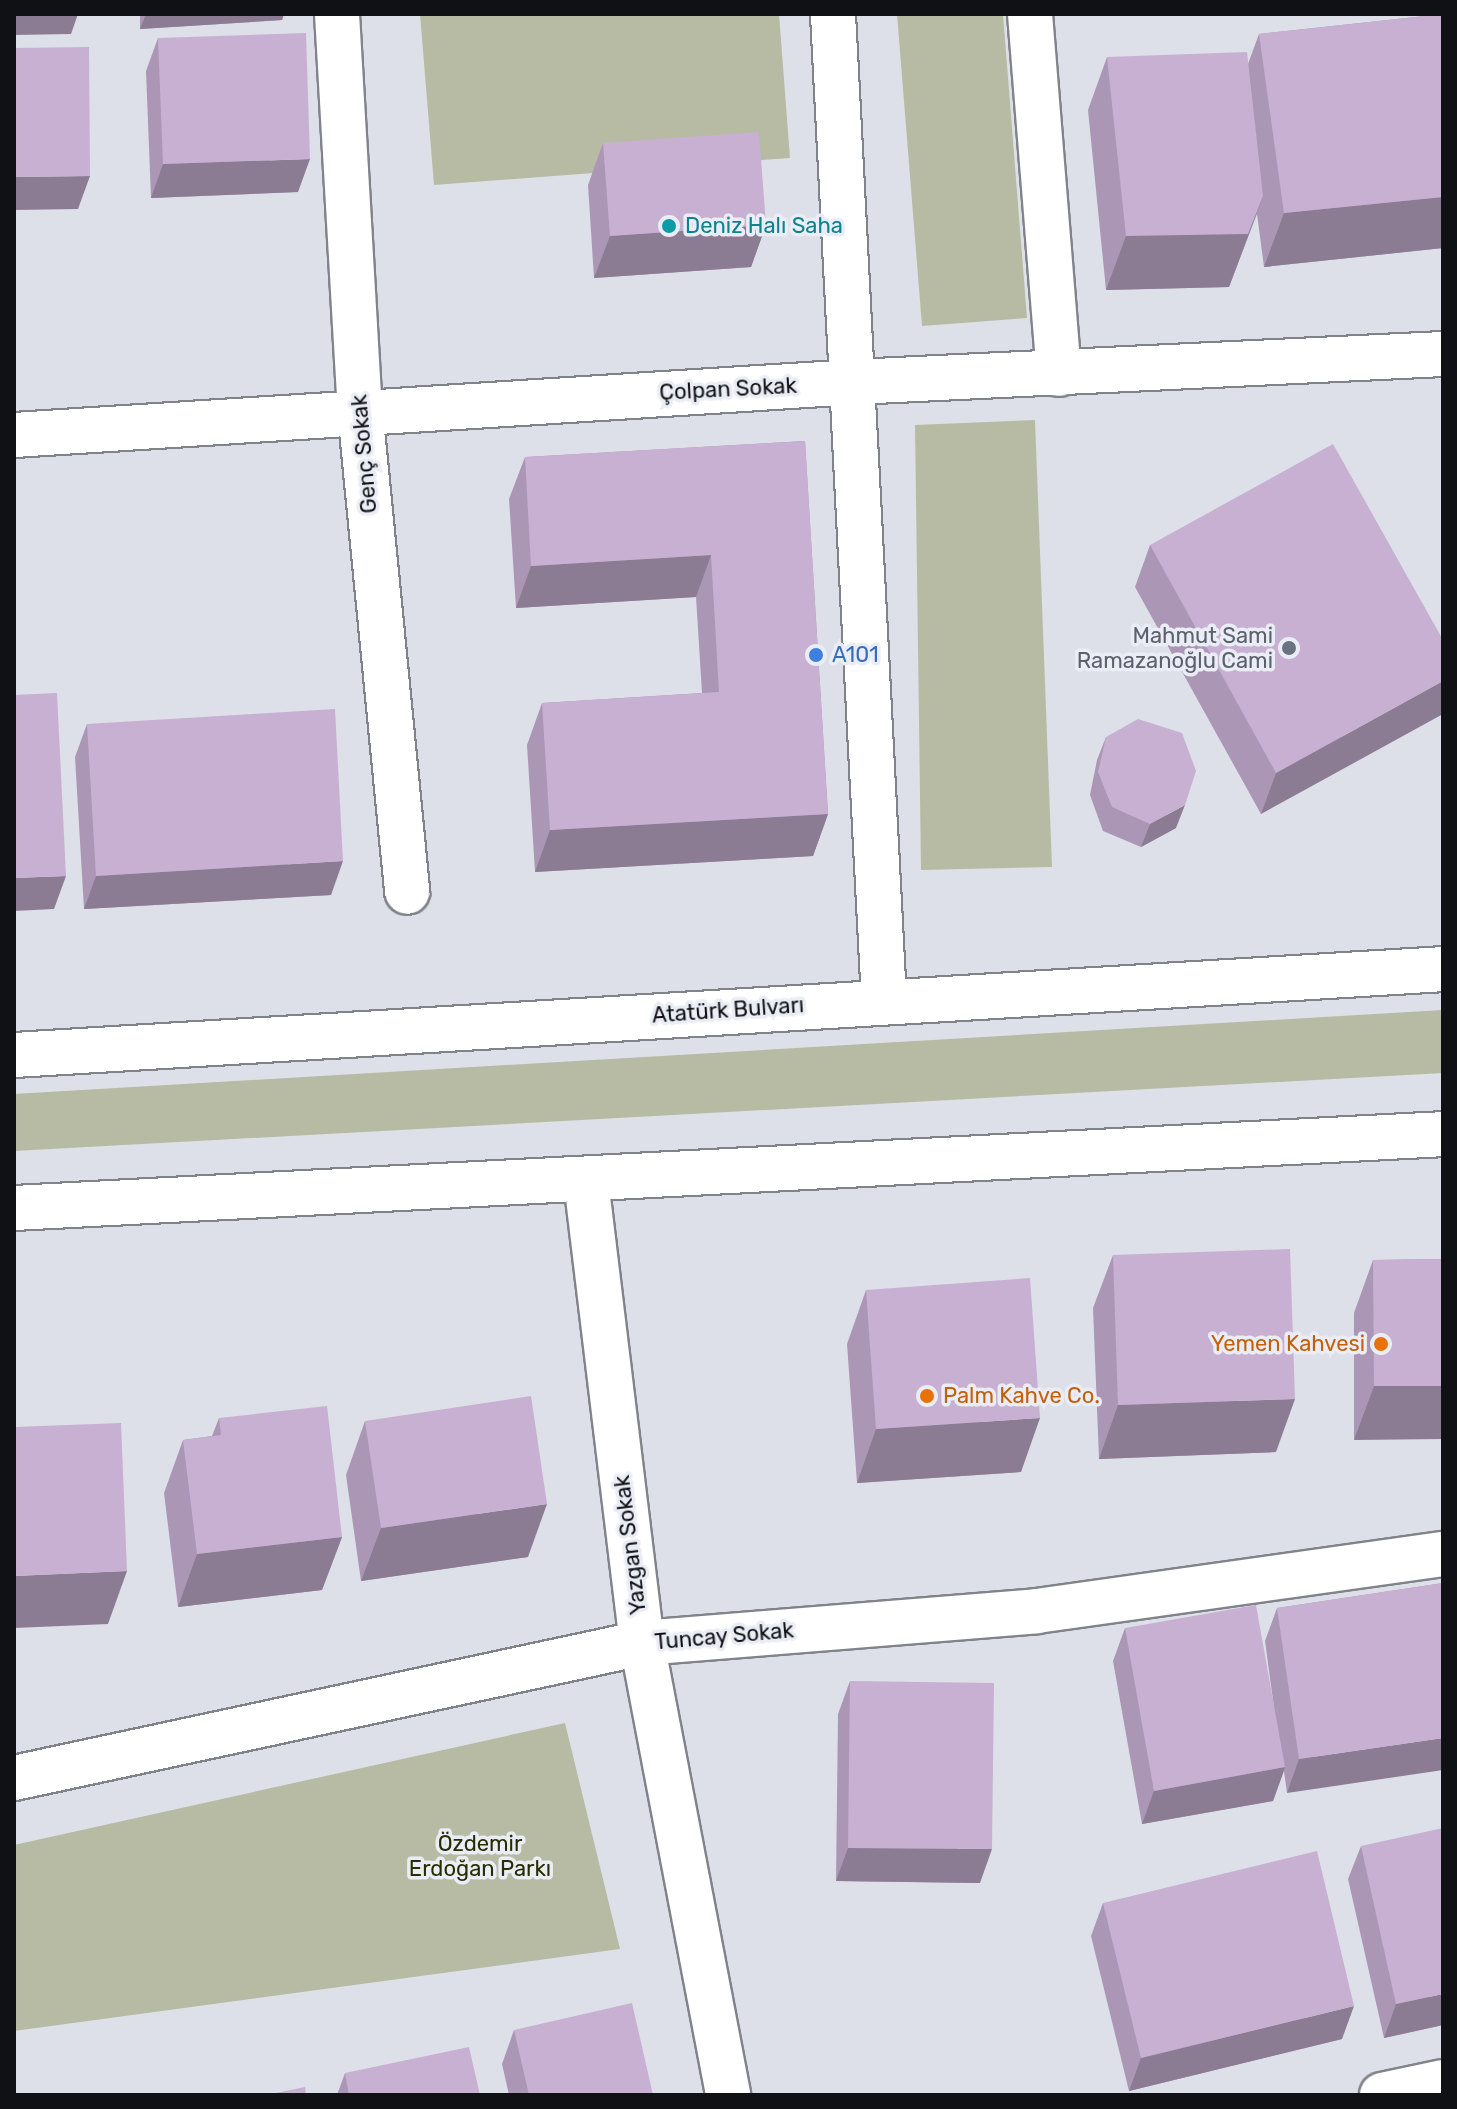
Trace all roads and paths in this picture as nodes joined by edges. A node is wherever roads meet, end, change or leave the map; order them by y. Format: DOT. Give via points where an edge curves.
graph roads {
  1 [pos="337,14"];
  2 [pos="833,14"];
  3 [pos="1030,14"];
  4 [pos="1443,354"];
  5 [pos="1059,374"];
  6 [pos="854,382"];
  7 [pos="360,410"];
  8 [pos="14,435"];
  9 [pos="407,892"];
  10 [pos="1443,969"];
  11 [pos="884,999"];
  12 [pos="14,1055"];
  13 [pos="1443,1134"];
  14 [pos="586,1181"];
  15 [pos="14,1208"];
  16 [pos="1443,1554"];
  17 [pos="642,1643"];
  18 [pos="14,1778"];
  19 [pos="1443,2082"];
  20 [pos="728,2095"];
  21 [pos="1382,2095"];
  1 -- 7 [label="street, Genç Sokak"];
  2 -- 6 [label="street"];
  3 -- 5 [label="street"];
  4 -- 5 [label="street, Çolpan Sokak"];
  5 -- 6 [label="street, Çolpan Sokak"];
  6 -- 7 [label="street, Çolpan Sokak"];
  6 -- 11 [label="street"];
  7 -- 8 [label="street, Çolpan Sokak"];
  7 -- 9 [label="street, Genç Sokak"];
  10 -- 11 [label="street, Atatürk Bulvarı"];
  11 -- 12 [label="street, Atatürk Bulvarı" via="418,1034"];
  13 -- 14 [label="street"];
  14 -- 15 [label="street"];
  14 -- 17 [label="street, Yazgan Sokak"];
  16 -- 17 [label="street, Tuncay Sokak" via="1037,1611"];
  17 -- 18 [label="street, Tuncay Sokak"];
  17 -- 20 [label="street, Yazgan Sokak"];
  19 -- 21 [label="street"];
}
